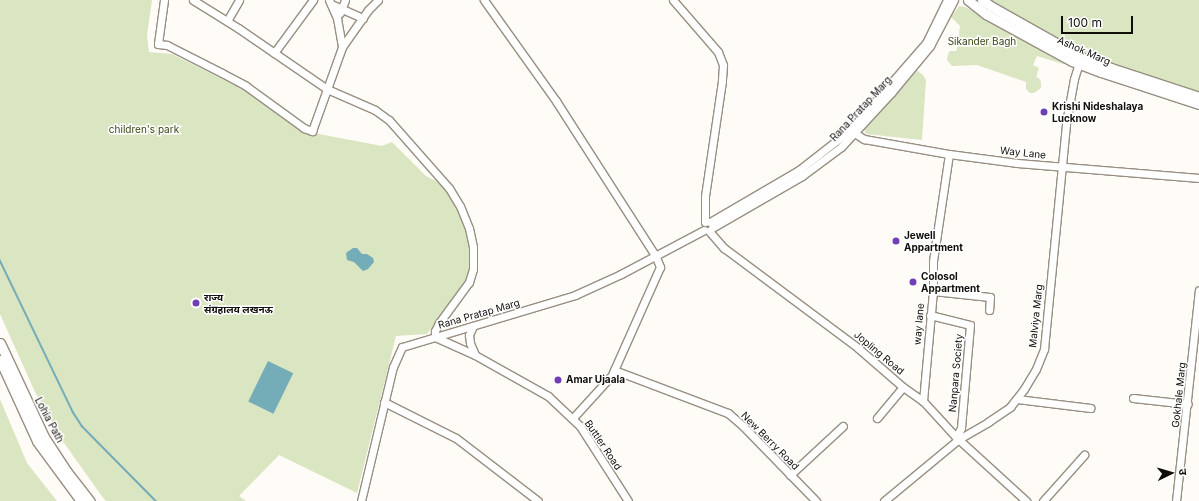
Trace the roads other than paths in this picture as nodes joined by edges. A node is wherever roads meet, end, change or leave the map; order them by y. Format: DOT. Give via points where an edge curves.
graph roads {
  1 [pos="164,0"];
  2 [pos="193,0"];
  3 [pos="239,0"];
  4 [pos="313,0"];
  5 [pos="345,0"];
  6 [pos="378,0"];
  7 [pos="673,0"];
  8 [pos="947,0"];
  9 [pos="954,0"];
  10 [pos="968,0"];
  11 [pos="982,0"];
  12 [pos="485,1"];
  13 [pos="330,2"];
  14 [pos="341,10"];
  15 [pos="337,18"];
  16 [pos="363,18"];
  17 [pos="227,21"];
  18 [pos="342,47"];
  19 [pos="274,52"];
  20 [pos="1079,63"];
  21 [pos="327,89"];
  22 [pos="1199,97"];
  23 [pos="1199,104"];
  24 [pos="852,131"];
  25 [pos="949,154"];
  26 [pos="1062,166"];
  27 [pos="1199,178"];
  28 [pos="708,227"];
  29 [pos="656,257"];
  30 [pos="1199,290"];
  31 [pos="933,291"];
  32 [pos="989,310"];
  33 [pos="930,315"];
  34 [pos="473,326"];
  35 [pos="436,337"];
  36 [pos="0,343"];
  37 [pos="475,355"];
  38 [pos="0,360"];
  39 [pos="614,370"];
  40 [pos="903,387"];
  41 [pos="1133,398"];
  42 [pos="1017,399"];
  43 [pos="923,401"];
  44 [pos="384,402"];
  45 [pos="1188,404"];
  46 [pos="1090,408"];
  47 [pos="877,418"];
  48 [pos="572,419"];
  49 [pos="843,426"];
  50 [pos="957,438"];
  51 [pos="1084,455"];
  52 [pos="790,475"];
  53 [pos="81,501"];
  54 [pos="90,501"];
  55 [pos="361,501"];
  56 [pos="538,501"];
  57 [pos="628,501"];
  58 [pos="816,501"];
  59 [pos="884,501"];
  60 [pos="1026,501"];
  61 [pos="1043,501"];
  62 [pos="1176,501"];
  1 -- 21 [label="street" via="158,44 167,45 246,86 304,128 312,131"];
  2 -- 17 [label="street"];
  3 -- 17 [label="street"];
  4 -- 19 [label="street"];
  5 -- 14 [label="street"];
  6 -- 16 [label="street"];
  7 -- 28 [label="street" via="718,52 723,65 705,196"];
  8 -- 24 [label="street, Rana Pratap Marg" via="926,43"];
  9 -- 24 [label="street, Rana Pratap Marg" via="930,46 891,93"];
  10 -- 20 [label="main road, Ashok Marg" via="986,14"];
  11 -- 22 [label="main road, Ashok Marg" via="1081,57"];
  12 -- 29 [label="street" via="556,101"];
  13 -- 14 [label="street"];
  13 -- 15 [label="street"];
  14 -- 15 [label="street"];
  14 -- 16 [label="street"];
  15 -- 18 [label="street"];
  16 -- 18 [label="street"];
  17 -- 19 [label="street"];
  18 -- 21 [label="street"];
  19 -- 21 [label="street"];
  20 -- 23 [label="main road, Ashok Marg"];
  20 -- 26 [label="street, Malviya Marg" via="1066,123"];
  21 -- 35 [label="street" via="375,110 389,120 449,188 460,206 473,247 473,269 469,282 439,323 435,331"];
  24 -- 25 [label="street, Way Lane" via="864,139"];
  24 -- 28 [label="street, Rana Pratap Marg" via="799,170"];
  25 -- 26 [label="street, Way Lane"];
  25 -- 31 [label="street, way lane" via="933,261"];
  26 -- 27 [label="street, Way Lane"];
  26 -- 42 [label="street, Malviya Marg" via="1044,349 1036,369"];
  28 -- 29 [label="street, Rana Pratap Marg"];
  28 -- 40 [label="street, Jopling Road" via="724,248 858,348"];
  29 -- 34 [label="street, Rana Pratap Marg" via="575,295"];
  29 -- 39 [label="street" via="660,267"];
  30 -- 45 [label="street, Gokhale Marg"];
  31 -- 32 [label="street" via="990,297"];
  31 -- 33 [label="street, way lane"];
  33 -- 43 [label="street, way lane"];
  33 -- 50 [label="street, Nanpara Society" via="970,325 961,428"];
  34 -- 35 [label="street, Rana Pratap Marg"];
  34 -- 37 [label="street" via="469,335"];
  35 -- 37 [label="street, Buttler Road"];
  35 -- 44 [label="street, Rana Pratap Marg" via="402,347 393,367"];
  36 -- 54 [label="main road, Lohia Path" via="44,437"];
  37 -- 48 [label="street, Buttler Road" via="548,396"];
  38 -- 53 [label="main road, Lohia Path" via="37,441"];
  39 -- 48 [label="street"];
  39 -- 52 [label="street, New Berry Road" via="728,414"];
  40 -- 43 [label="street, Jopling Road"];
  40 -- 47 [label="street"];
  41 -- 45 [label="street"];
  42 -- 46 [label="street"];
  42 -- 50 [label="street, Malviya Marg" via="988,422"];
  43 -- 50 [label="street, Jopling Road"];
  44 -- 55 [label="street, Rana Pratap Marg"];
  44 -- 56 [label="street" via="456,438"];
  45 -- 62 [label="street, Gokhale Marg"];
  48 -- 57 [label="street, Buttler Road" via="580,426"];
  49 -- 52 [label="street"];
  50 -- 59 [label="street, Malviya Marg"];
  50 -- 60 [label="street, Jopling Road"];
  51 -- 61 [label="street"];
  52 -- 58 [label="street, New Berry Road"];
}
